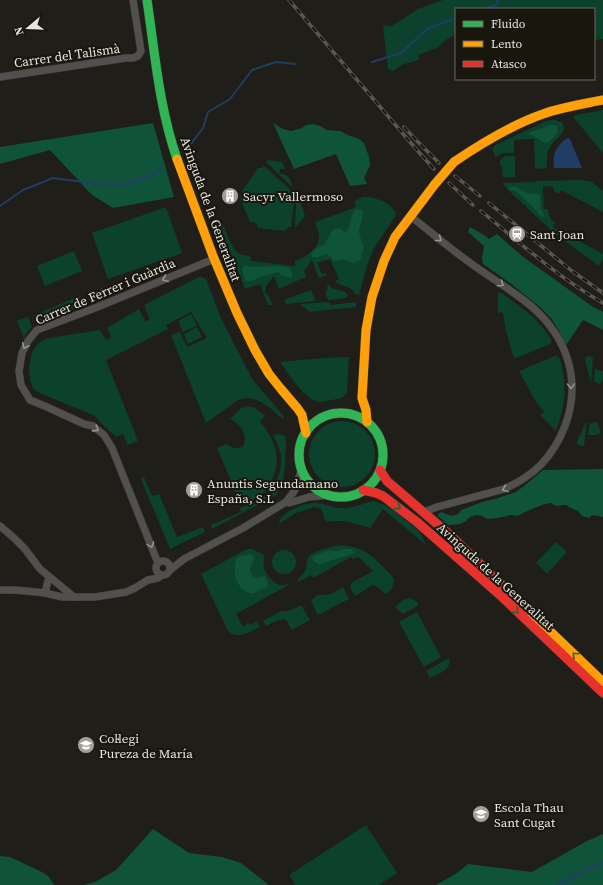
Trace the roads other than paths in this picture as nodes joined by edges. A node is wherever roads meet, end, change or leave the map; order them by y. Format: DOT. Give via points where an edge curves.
graph roads {
  1 [pos="133,0"];
  2 [pos="147,0"];
  3 [pos="0,77"];
  4 [pos="603,100"];
  5 [pos="410,216"];
  6 [pos="214,258"];
  7 [pos="362,398"];
  8 [pos="298,409"];
  9 [pos="349,414"];
  10 [pos="322,418"];
  11 [pos="367,422"];
  12 [pos="306,433"];
  13 [pos="302,468"];
  14 [pos="380,470"];
  15 [pos="363,490"];
  16 [pos="330,495"];
  17 [pos="286,502"];
  18 [pos="424,512"];
  19 [pos="0,526"];
  20 [pos="184,559"];
  21 [pos="167,562"];
  22 [pos="157,566"];
  23 [pos="170,570"];
  24 [pos="161,576"];
  25 [pos="49,577"];
  26 [pos="148,580"];
  27 [pos="0,590"];
  28 [pos="45,593"];
  29 [pos="74,597"];
  30 [pos="603,682"];
  31 [pos="603,693"];
  1 -- 3 [label="street, Carrer del Talismà" via="140,51 138,56"];
  2 -- 6 [label="street, Avinguda de la Generalitat" via="162,106 173,147"];
  4 -- 5 [label="street, bridge" via="560,108 493,136 454,162"];
  5 -- 7 [label="street" via="384,261 372,297 366,330"];
  5 -- 18 [label="street, one-way" via="531,306 543,318 563,346 572,387 569,412 562,432 541,466 523,480 504,489"];
  6 -- 8 [label="street, Avinguda de la Generalitat" via="255,350 272,377"];
  6 -- 22 [label="street, Carrer de Ferrer i Guàrdia, one-way" via="37,330 22,353 19,371 21,385 30,400 93,426 104,435 112,448 146,531"];
  7 -- 9 [label="street"];
  7 -- 11 [label="street"];
  8 -- 10 [label="street, Avinguda de la Generalitat"];
  8 -- 12 [label="street, Avinguda de la Generalitat"];
  9 -- 10 [label="street" via="335,413"];
  9 -- 11 [label="street"];
  10 -- 12 [label="street"];
  11 -- 14 [label="street" via="381,443 383,456"];
  12 -- 13 [label="street" via="300,447"];
  13 -- 16 [label="street" via="311,483"];
  13 -- 17 [label="street" via="295,490"];
  14 -- 15 [label="street"];
  14 -- 18 [label="street, Avinguda de la Generalitat" via="387,481"];
  15 -- 16 [label="street" via="348,496"];
  15 -- 31 [label="street, Avinguda de la Generalitat, one-way" via="383,496 418,522 495,590"];
  16 -- 17 [label="street"];
  17 -- 20 [label="street"];
  30 -- 18 [label="street, Avinguda de la Generalitat, one-way"];
  19 -- 25 [label="street" via="25,549"];
  20 -- 21 [label="street"];
  20 -- 23 [label="street"];
  21 -- 22 [label="street" via="162,561"];
  21 -- 23 [label="street"];
  22 -- 24 [label="street" via="157,573"];
  22 -- 26 [label="street"];
  23 -- 24 [label="street"];
  24 -- 26 [label="street"];
  25 -- 28 [label="street"];
  25 -- 29 [label="street"];
  26 -- 29 [label="street" via="124,592 95,597"];
  27 -- 28 [label="street"];
  28 -- 29 [label="street"];
}
